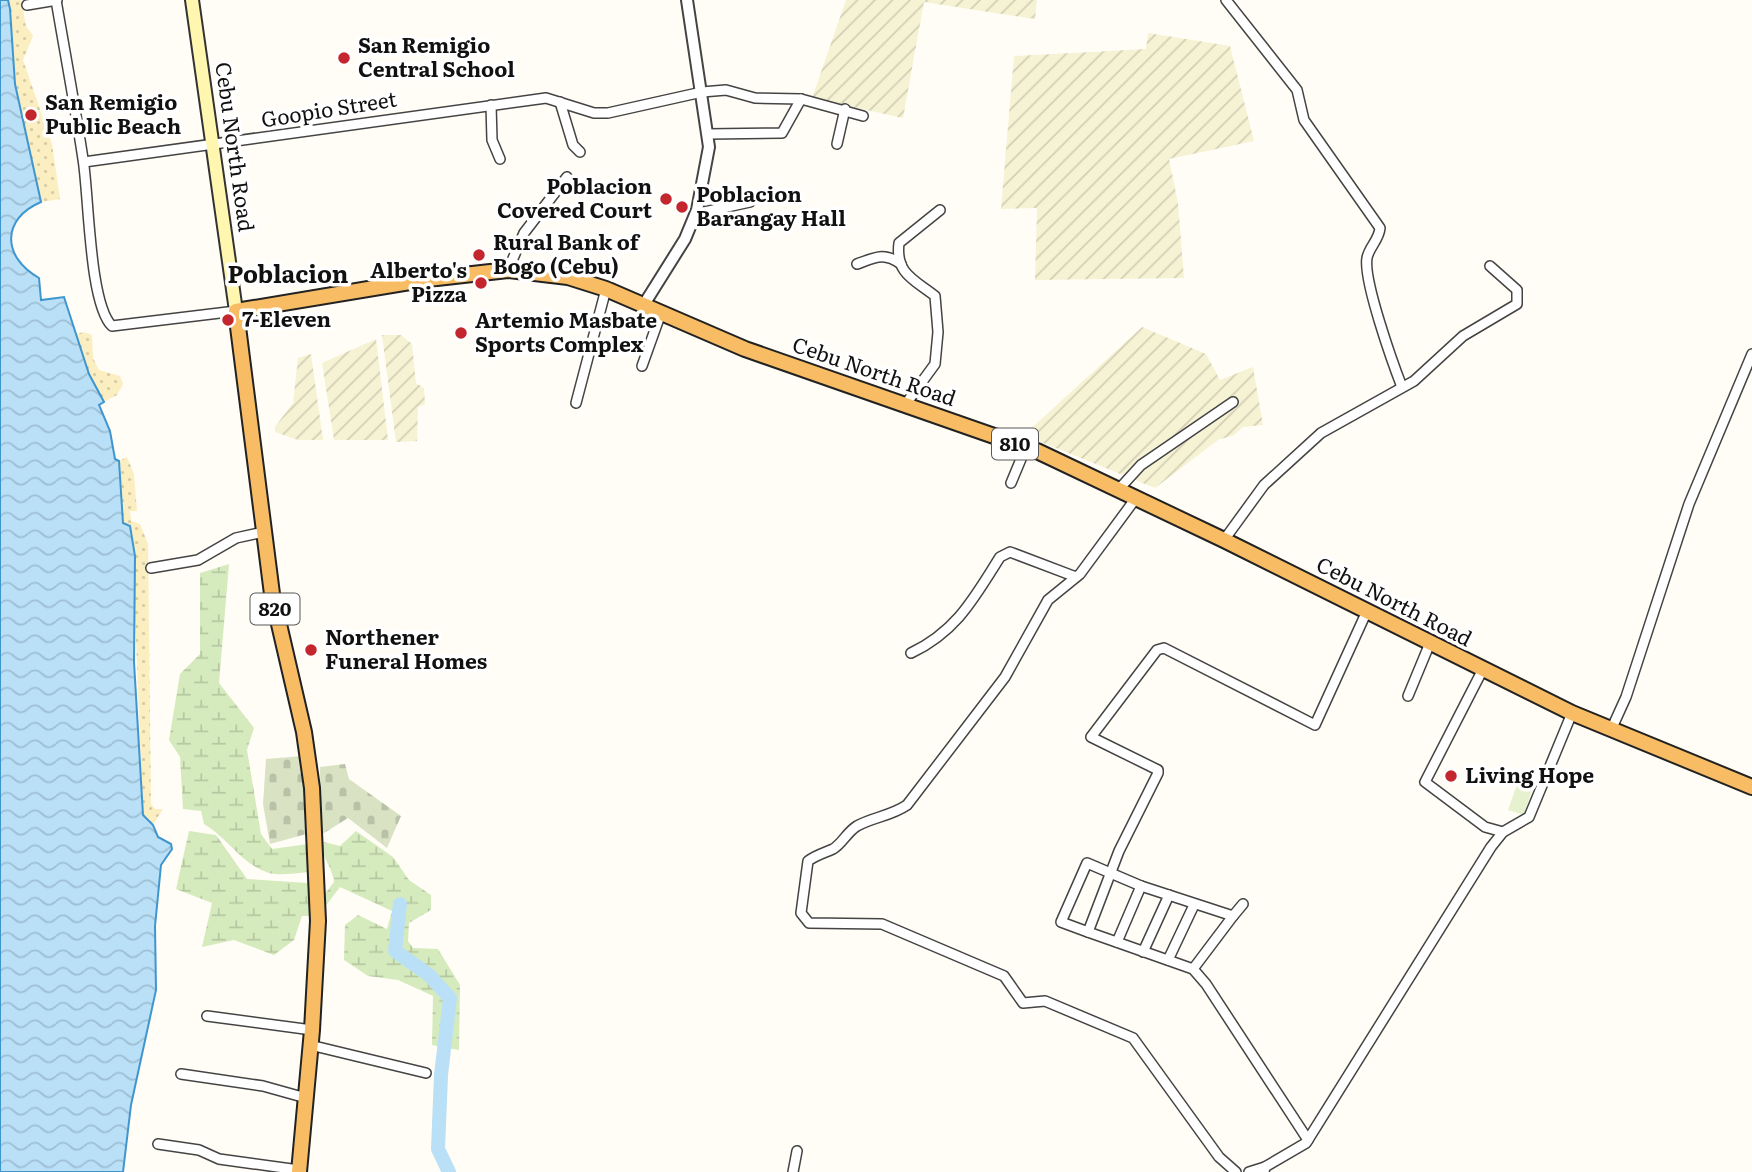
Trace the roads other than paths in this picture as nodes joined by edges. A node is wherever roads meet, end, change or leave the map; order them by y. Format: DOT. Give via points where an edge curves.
graph roads {
  1 [pos="56,0"];
  2 [pos="192,0"];
  3 [pos="687,0"];
  4 [pos="1226,0"];
  5 [pos="27,5"];
  6 [pos="702,92"];
  7 [pos="802,99"];
  8 [pos="560,102"];
  9 [pos="491,105"];
  10 [pos="845,109"];
  11 [pos="863,116"];
  12 [pos="708,134"];
  13 [pos="837,144"];
  14 [pos="214,145"];
  15 [pos="580,152"];
  16 [pos="500,159"];
  17 [pos="84,162"];
  18 [pos="567,177"];
  19 [pos="750,202"];
  20 [pos="940,210"];
  21 [pos="695,214"];
  22 [pos="857,264"];
  23 [pos="901,264"];
  24 [pos="1490,266"];
  25 [pos="508,270"];
  26 [pos="606,289"];
  27 [pos="643,306"];
  28 [pos="236,311"];
  29 [pos="661,313"];
  30 [pos="1752,354"];
  31 [pos="642,366"];
  32 [pos="1402,387"];
  33 [pos="1233,402"];
  34 [pos="576,403"];
  35 [pos="905,405"];
  36 [pos="1026,447"];
  37 [pos="1011,483"];
  38 [pos="1119,489"];
  39 [pos="1136,498"];
  40 [pos="264,532"];
  41 [pos="1224,540"];
  42 [pos="150,568"];
  43 [pos="1076,577"];
  44 [pos="1367,611"];
  45 [pos="1430,643"];
  46 [pos="911,653"];
  47 [pos="1482,671"];
  48 [pos="1408,696"];
  49 [pos="1572,713"];
  50 [pos="1611,730"];
  51 [pos="1752,787"];
  52 [pos="1485,827"];
  53 [pos="1503,832"];
  54 [pos="1491,846"];
  55 [pos="1112,875"];
  56 [pos="1141,886"];
  57 [pos="1169,895"];
  58 [pos="1243,904"];
  59 [pos="1194,905"];
  60 [pos="1233,916"];
  61 [pos="1088,932"];
  62 [pos="1117,942"];
  63 [pos="1143,952"];
  64 [pos="1168,960"];
  65 [pos="1193,969"];
  66 [pos="207,1016"];
  67 [pos="312,1030"];
  68 [pos="310,1045"];
  69 [pos="426,1073"];
  70 [pos="181,1074"];
  71 [pos="306,1098"];
  72 [pos="1308,1140"];
  73 [pos="158,1144"];
  74 [pos="797,1151"];
  75 [pos="1265,1170"];
  76 [pos="299,1171"];
  77 [pos="793,1172"];
  78 [pos="1236,1172"];
  79 [pos="1249,1172"];
  1 -- 5 [label="street"];
  1 -- 17 [label="street"];
  2 -- 14 [label="main road, Cebu North Road"];
  3 -- 6 [label="street"];
  4 -- 32 [label="street" via="1297,90 1304,120 1380,229 1366,259 1368,276"];
  6 -- 7 [label="street, Goopio Street" via="726,90 744,96"];
  6 -- 8 [label="street, Goopio Street" via="608,113"];
  6 -- 12 [label="street"];
  7 -- 10 [label="street, Goopio Street"];
  7 -- 12 [label="street" via="782,133"];
  8 -- 9 [label="street, Goopio Street" via="546,98"];
  8 -- 15 [label="street" via="573,145"];
  9 -- 14 [label="street, Goopio Street"];
  9 -- 16 [label="street" via="492,139"];
  10 -- 11 [label="street, Goopio Street"];
  10 -- 13 [label="street"];
  12 -- 21 [label="street"];
  14 -- 17 [label="street, Goopio Street"];
  14 -- 28 [label="main road, Cebu North Road"];
  17 -- 28 [label="street" via="94,274 105,319 112,326"];
  18 -- 25 [label="street" via="524,233"];
  19 -- 21 [label="street"];
  20 -- 23 [label="street" via="899,243"];
  21 -- 27 [label="street" via="685,239"];
  22 -- 23 [label="street" via="881,255"];
  23 -- 35 [label="street" via="911,282 935,296 938,332 935,364"];
  24 -- 32 [label="street" via="1517,290 1517,304 1463,336 1425,373"];
  25 -- 26 [label="highway, Cebu North Road / 810" via="568,277"];
  25 -- 28 [label="highway, Cebu North Road / 810"];
  26 -- 27 [label="highway, Cebu North Road / 810"];
  26 -- 34 [label="street"];
  27 -- 29 [label="highway, Cebu North Road / 810"];
  28 -- 40 [label="highway, 820"];
  29 -- 31 [label="street"];
  29 -- 35 [label="highway, Cebu North Road / 810" via="745,349"];
  30 -- 50 [label="street" via="1689,504"];
  32 -- 41 [label="street" via="1321,433 1264,485"];
  33 -- 38 [label="street" via="1142,465"];
  35 -- 36 [label="highway, Cebu North Road / 810"];
  36 -- 37 [label="street"];
  36 -- 38 [label="highway, Cebu North Road / 810"];
  38 -- 39 [label="highway, Cebu North Road / 810"];
  39 -- 41 [label="highway, Cebu North Road / 810"];
  39 -- 43 [label="street"];
  40 -- 42 [label="street" via="236,538 198,560"];
  40 -- 67 [label="highway, 820" via="275,607 309,760 318,904"];
  41 -- 44 [label="highway, Cebu North Road / 810"];
  43 -- 46 [label="street" via="1010,552 1000,557 959,620"];
  43 -- 78 [label="street" via="1048,600 1005,677 907,805 892,816 860,824 835,848 808,861 801,913 809,923 882,924 1004,976 1023,1003 1045,1001 1133,1038 1219,1157"];
  44 -- 45 [label="highway, Cebu North Road / 810"];
  44 -- 55 [label="street" via="1315,725 1173,651 1157,650 1091,737 1157,770"];
  45 -- 47 [label="highway, Cebu North Road / 810"];
  45 -- 48 [label="street"];
  47 -- 49 [label="highway, Cebu North Road / 810"];
  47 -- 52 [label="street" via="1425,782"];
  49 -- 50 [label="highway, Cebu North Road / 810"];
  49 -- 53 [label="street" via="1529,817"];
  50 -- 51 [label="highway, Cebu North Road / 810"];
  52 -- 53 [label="street"];
  52 -- 54 [label="street"];
  53 -- 54 [label="street"];
  54 -- 72 [label="street"];
  55 -- 56 [label="street"];
  55 -- 61 [label="street"];
  55 -- 61 [label="street" via="1087,863 1065,910 1061,922"];
  56 -- 57 [label="street"];
  56 -- 62 [label="street"];
  57 -- 59 [label="street"];
  57 -- 63 [label="street"];
  58 -- 60 [label="street"];
  59 -- 60 [label="street"];
  59 -- 64 [label="street"];
  60 -- 65 [label="street"];
  61 -- 62 [label="street"];
  62 -- 63 [label="street"];
  63 -- 64 [label="street"];
  64 -- 65 [label="street"];
  65 -- 72 [label="street"];
  66 -- 67 [label="street"];
  67 -- 68 [label="highway, 820"];
  68 -- 69 [label="street"];
  68 -- 71 [label="highway, 820"];
  70 -- 71 [label="street" via="263,1086"];
  71 -- 76 [label="highway, 820"];
  72 -- 75 [label="street"];
  73 -- 76 [label="street"];
  74 -- 77 [label="street"];
  75 -- 79 [label="street"];
}
